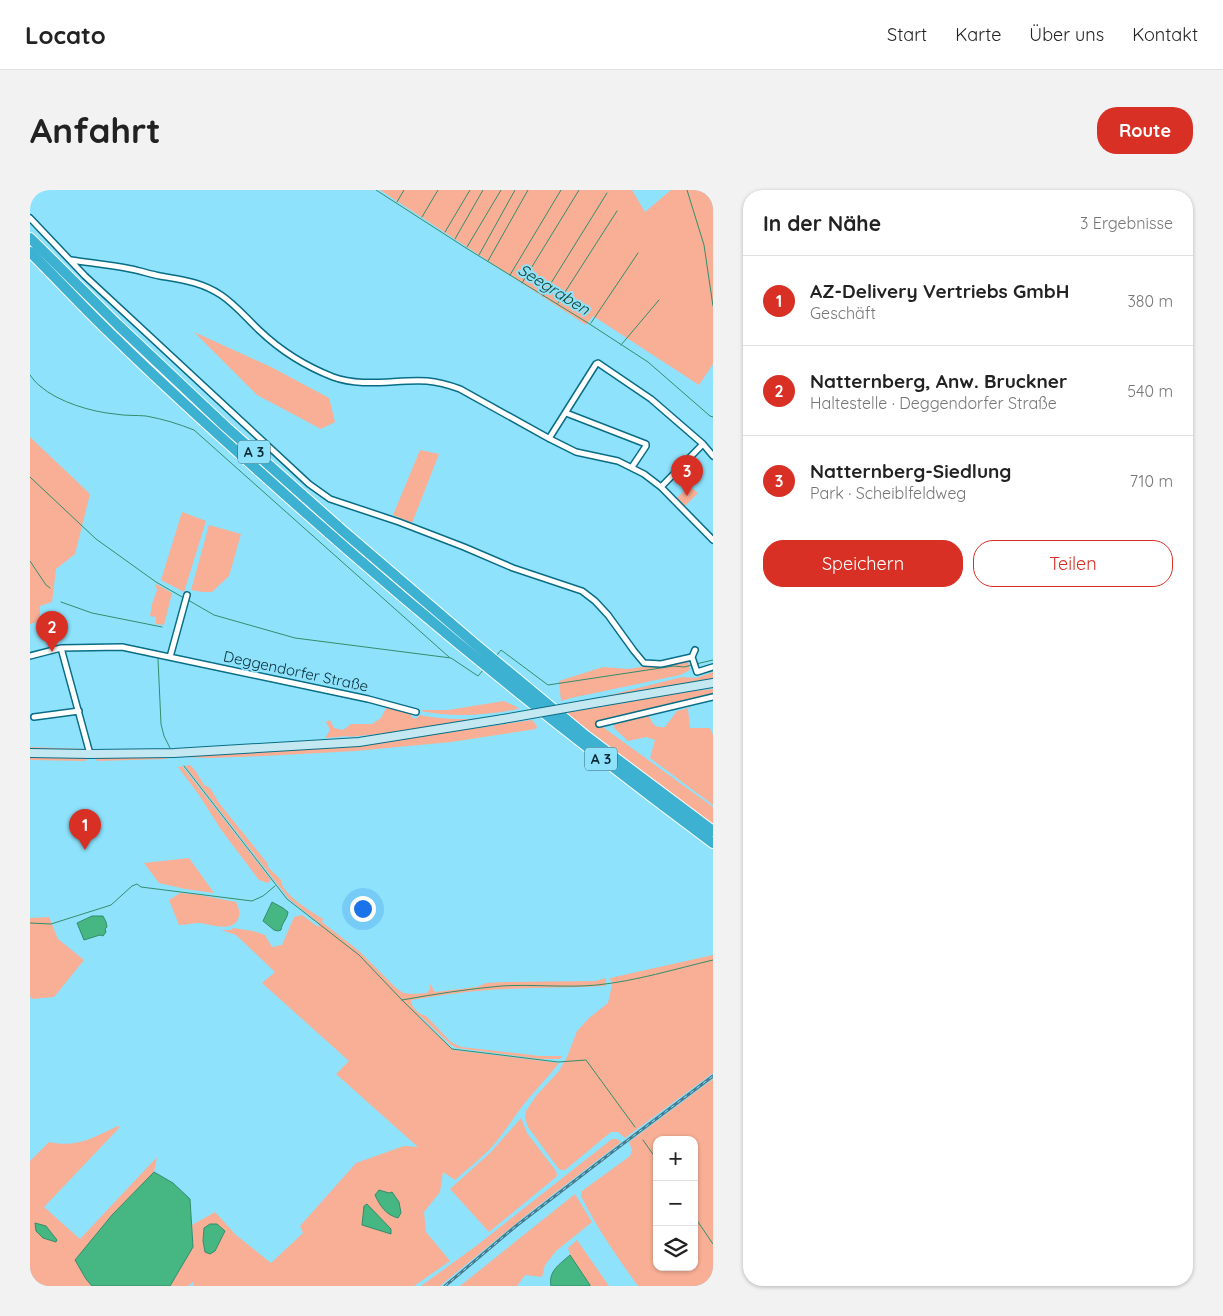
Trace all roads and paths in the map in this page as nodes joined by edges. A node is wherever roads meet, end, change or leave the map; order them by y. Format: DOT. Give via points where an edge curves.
graph roads {
  1 [pos="30,218"];
  2 [pos="30,238"];
  3 [pos="30,252"];
  4 [pos="71,260"];
  5 [pos="566,412"];
  6 [pos="550,439"];
  7 [pos="703,444"];
  8 [pos="713,456"];
  9 [pos="632,467"];
  10 [pos="661,487"];
  11 [pos="713,540"];
  12 [pos="187,598"];
  13 [pos="61,648"];
  14 [pos="695,650"];
  15 [pos="30,656"];
  16 [pos="170,657"];
  17 [pos="694,662"];
  18 [pos="495,667"];
  19 [pos="713,667"];
  20 [pos="713,683"];
  21 [pos="713,697"];
  22 [pos="79,711"];
  23 [pos="416,712"];
  24 [pos="34,717"];
  25 [pos="600,724"];
  26 [pos="30,753"];
  27 [pos="90,754"];
  28 [pos="713,832"];
  29 [pos="713,843"];
  1 -- 4 [label="street"];
  2 -- 18 [label="highway, A 3" via="225,426 489,655"];
  3 -- 18 [label="highway, A 3" via="111,334 336,541 483,664"];
  4 -- 6 [label="street" via="196,282 223,296 276,346 316,370 354,382 426,381 444,384 475,396"];
  4 -- 17 [label="street" via="308,484 330,499 582,591 608,614 644,663"];
  5 -- 6 [label="street"];
  5 -- 7 [label="street" via="598,364 650,399"];
  5 -- 9 [label="street" via="646,444"];
  6 -- 9 [label="street" via="576,452"];
  7 -- 8 [label="street"];
  7 -- 10 [label="street"];
  9 -- 10 [label="street"];
  10 -- 11 [label="street"];
  12 -- 16 [label="street"];
  13 -- 15 [label="street, Deggendorfer Straße"];
  13 -- 16 [label="street, Deggendorfer Straße" via="122,647"];
  13 -- 22 [label="street"];
  14 -- 17 [label="street"];
  16 -- 23 [label="street, Deggendorfer Straße"];
  17 -- 19 [label="street" via="696,672"];
  18 -- 28 [label="highway, A 3"];
  18 -- 29 [label="highway, A 3" via="576,740"];
  20 -- 27 [label="main road, bridge" via="359,742 174,753"];
  21 -- 25 [label="street"];
  22 -- 24 [label="street"];
  22 -- 27 [label="street"];
  26 -- 27 [label="main road"];
}
